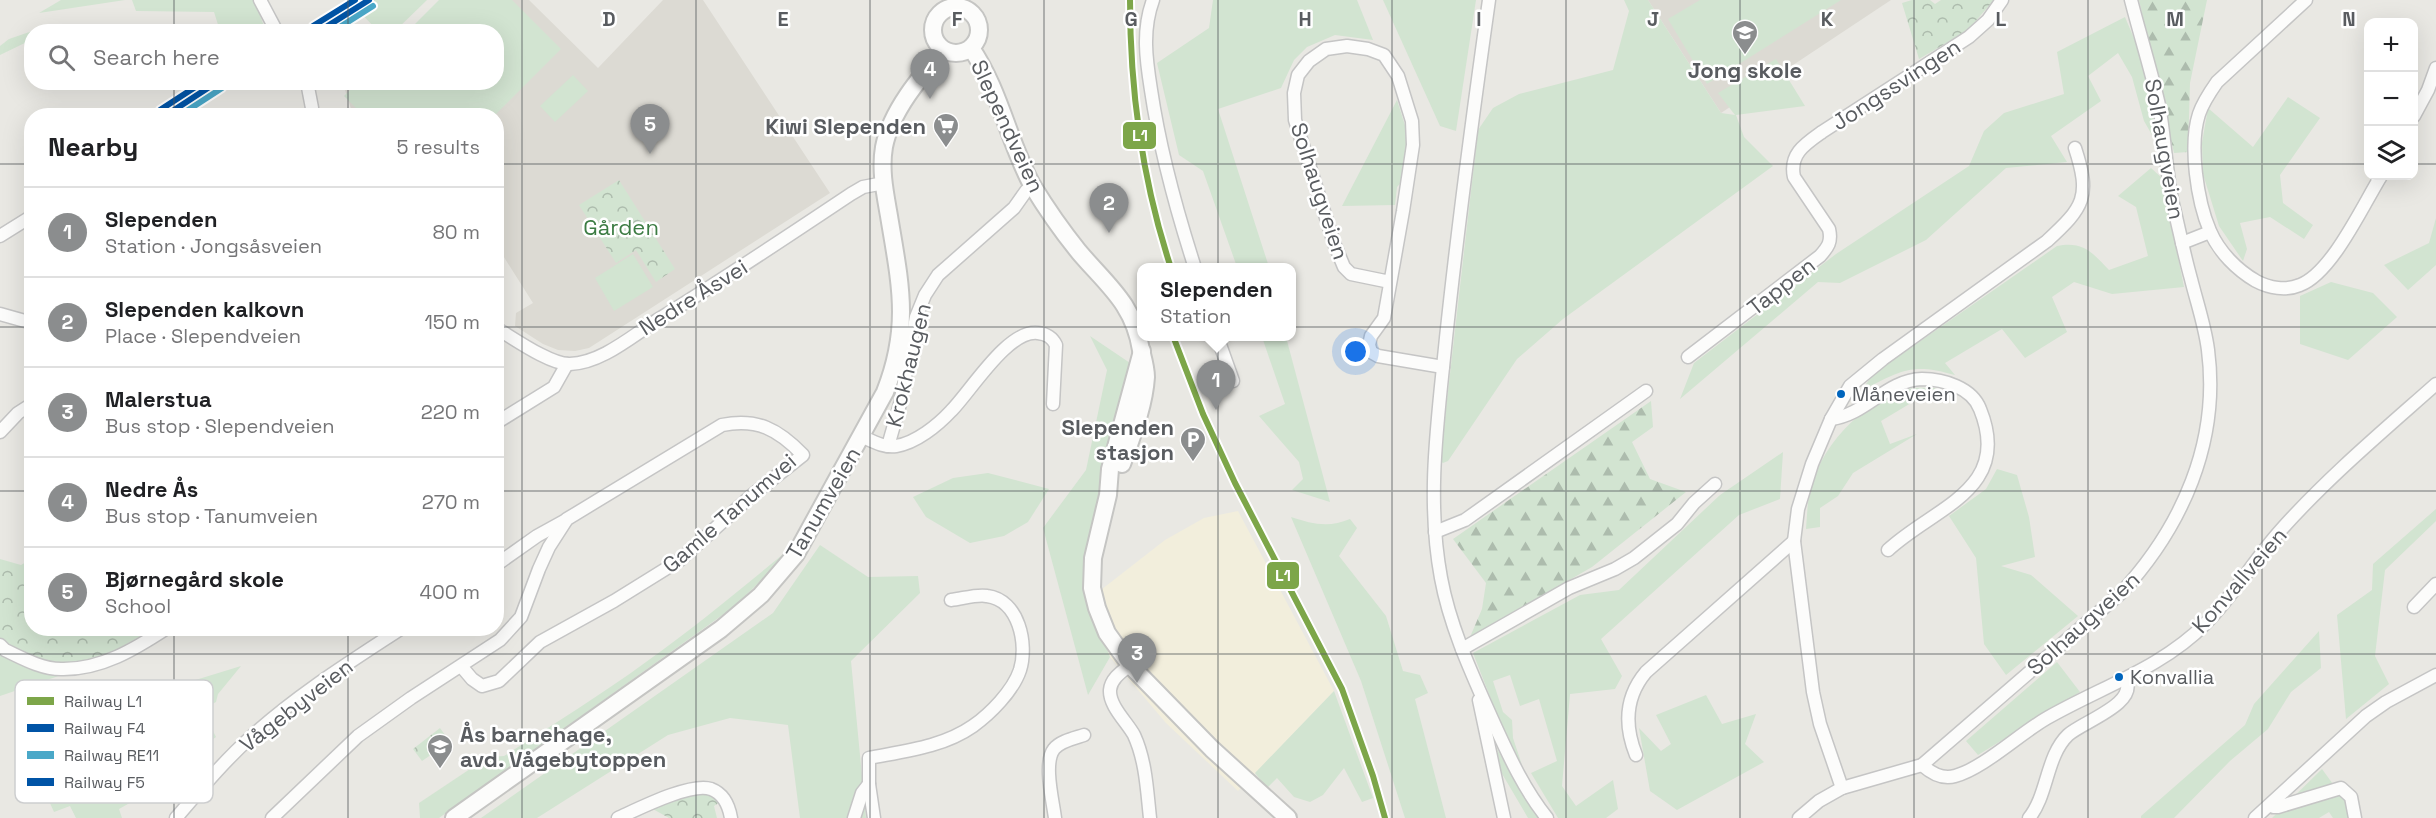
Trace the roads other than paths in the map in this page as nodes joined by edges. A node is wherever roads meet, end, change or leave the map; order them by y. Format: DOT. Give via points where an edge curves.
graph roads {
  1 [pos="260,0"];
  2 [pos="1153,0"];
  3 [pos="1489,0"];
  4 [pos="2002,0"];
  5 [pos="2131,0"];
  6 [pos="2306,0"];
  7 [pos="955,3"];
  8 [pos="975,7"];
  9 [pos="273,24"];
  10 [pos="971,48"];
  11 [pos="944,50"];
  12 [pos="2436,68"];
  13 [pos="309,90"];
  14 [pos="312,108"];
  15 [pos="2418,109"];
  16 [pos="2075,148"];
  17 [pos="1792,167"];
  18 [pos="2378,180"];
  19 [pos="884,183"];
  20 [pos="1033,186"];
  21 [pos="24,221"];
  22 [pos="2210,232"];
  23 [pos="0,236"];
  24 [pos="2182,243"];
  25 [pos="1194,263"];
  26 [pos="1390,282"];
  27 [pos="0,314"];
  28 [pos="24,321"];
  29 [pos="1137,330"];
  30 [pos="504,333"];
  31 [pos="1140,341"];
  32 [pos="1219,341"];
  33 [pos="1688,357"];
  34 [pos="567,364"];
  35 [pos="1443,367"];
  36 [pos="1233,381"];
  37 [pos="2436,384"];
  38 [pos="1646,391"];
  39 [pos="1053,404"];
  40 [pos="24,409"];
  41 [pos="504,418"];
  42 [pos="1831,419"];
  43 [pos="0,432"];
  44 [pos="861,436"];
  45 [pos="888,446"];
  46 [pos="1715,484"];
  47 [pos="567,519"];
  48 [pos="1435,532"];
  49 [pos="1794,541"];
  50 [pos="1887,550"];
  51 [pos="504,559"];
  52 [pos="2436,584"];
  53 [pos="951,600"];
  54 [pos="2414,607"];
  55 [pos="155,636"];
  56 [pos="390,636"];
  57 [pos="504,636"];
  58 [pos="504,636"];
  59 [pos="1461,649"];
  60 [pos="2,650"];
  61 [pos="1130,665"];
  62 [pos="461,666"];
  63 [pos="2436,675"];
  64 [pos="1474,679"];
  65 [pos="2125,679"];
  66 [pos="1084,735"];
  67 [pos="1636,754"];
  68 [pos="1922,765"];
  69 [pos="213,776"];
  70 [pos="869,784"];
  71 [pos="1842,788"];
  72 [pos="189,803"];
  73 [pos="2271,804"];
  74 [pos="176,818"];
  75 [pos="272,818"];
  76 [pos="454,818"];
  77 [pos="618,818"];
  78 [pos="731,818"];
  79 [pos="854,818"];
  80 [pos="874,818"];
  81 [pos="1055,818"];
  82 [pos="1150,818"];
  83 [pos="1288,818"];
  84 [pos="1504,818"];
  85 [pos="1547,818"];
  86 [pos="1799,818"];
  87 [pos="2029,818"];
  88 [pos="2255,818"];
  89 [pos="2355,818"];
  1 -- 9 [label="street"];
  2 -- 25 [label="street" via="1145,31 1157,135"];
  3 -- 35 [label="street" via="1461,199"];
  4 -- 17 [label="street, Jongssvingen" via="1969,37 1806,143 1793,157"];
  5 -- 24 [label="street, Solhaugveien" via="2155,88"];
  6 -- 22 [label="street" via="2217,82 2202,106 2196,127 2197,166"];
  7 -- 8 [label="main road"];
  7 -- 11 [label="main road" via="940,13 933,25 934,39"];
  8 -- 10 [label="main road" via="980,30"];
  10 -- 11 [label="main road" via="958,54"];
  10 -- 20 [label="main road, Slependveien" via="997,94"];
  11 -- 19 [label="main road, Tanumveien" via="888,131"];
  12 -- 15 [label="street"];
  13 -- 14 [label="street"];
  16 -- 42 [label="street" via="2084,175 2084,194 2065,224 1866,372 1843,396"];
  17 -- 33 [label="street, Tappen" via="1794,177 1829,229 1829,246"];
  18 -- 22 [label="street" via="2334,254 2301,285 2281,289 2242,273"];
  19 -- 34 [label="street, Nedre Åsvei" via="851,194 604,353"];
  19 -- 44 [label="main road, Tanumveien" via="902,301 901,330 890,378"];
  20 -- 29 [label="main road, Slependveien" via="1072,243 1128,308"];
  20 -- 45 [label="street, Krokhaugen" via="1014,208 942,271 925,295 916,317 903,393"];
  21 -- 23 [label="street"];
  22 -- 24 [label="street"];
  24 -- 68 [label="street, Solhaugveien" via="2203,322 2210,380 2204,449 2175,522 2121,593"];
  26 -- 26 [label="street, Solhaugveien" via="1413,145 1407,98 1384,55 1347,46 1326,49 1298,75 1295,120 1344,267 1351,274"];
  26 -- 35 [label="street, Solhaugveien" via="1384,318 1371,336 1371,352"];
  27 -- 28 [label="street"];
  30 -- 34 [label="street"];
  31 -- 61 [label="main road, Slependveien" via="1146,373 1142,404 1108,495 1093,558 1092,588 1103,625"];
  32 -- 36 [label="street"];
  34 -- 41 [label="street" via="554,387"];
  35 -- 48 [label="street" via="1432,473"];
  37 -- 65 [label="street, Konvallveien" via="2355,456 2280,531 2206,623 2176,650"];
  38 -- 48 [label="street" via="1465,520"];
  39 -- 45 [label="street" via="1056,345 1046,334 1025,333 931,428 898,446"];
  40 -- 43 [label="street"];
  42 -- 49 [label="street" via="1804,485"];
  42 -- 50 [label="street" via="1846,417 1886,390 1922,379 1961,388 1977,401 1988,437 1983,472 1959,499"];
  44 -- 45 [label="street"];
  44 -- 76 [label="main road, Tanumveien" via="796,554 761,595 721,629"];
  46 -- 59 [label="street" via="1677,524 1634,558 1569,588"];
  47 -- 51 [label="street"];
  47 -- 58 [label="street, Gamle Tanumvei" via="542,562 521,617"];
  47 -- 62 [label="street, Gamle Tanumvei" via="722,425 758,424 773,430 803,455 680,560 540,642 499,681 482,686"];
  48 -- 59 [label="street" via="1441,579"];
  49 -- 67 [label="street" via="1638,681 1627,721"];
  49 -- 71 [label="street" via="1813,692"];
  52 -- 54 [label="street"];
  53 -- 70 [label="street" via="987,596 1010,607 1017,617 1022,658 1015,680 987,714 951,739 869,758"];
  55 -- 60 [label="street" via="128,653 85,667 45,666"];
  56 -- 69 [label="street, Vågebyveien" via="319,683 251,737"];
  57 -- 62 [label="street, Gamle Tanumvei"];
  59 -- 64 [label="street"];
  61 -- 82 [label="street" via="1114,679 1110,693 1139,748"];
  61 -- 83 [label="main road, Slependveien"];
  62 -- 75 [label="street, Gamle Tanumvei" via="358,736"];
  63 -- 73 [label="street" via="2366,716"];
  64 -- 84 [label="street"];
  64 -- 85 [label="street" via="1518,776"];
  65 -- 68 [label="street, Konvallveien" via="2046,719 1953,777 1938,776"];
  65 -- 87 [label="street" via="2129,685 2123,699 2066,738 2057,752 2037,809"];
  66 -- 81 [label="street" via="1060,743 1050,757"];
  68 -- 71 [label="street, Solhaugveien"];
  70 -- 79 [label="street"];
  70 -- 80 [label="street"];
  71 -- 86 [label="street, Solhaugveien"];
  72 -- 74 [label="street, Vågebyveien"];
  73 -- 88 [label="street"];
  73 -- 89 [label="street" via="2278,807 2341,788 2351,797"];
  77 -- 78 [label="street" via="684,791 710,788 729,805"];
}
